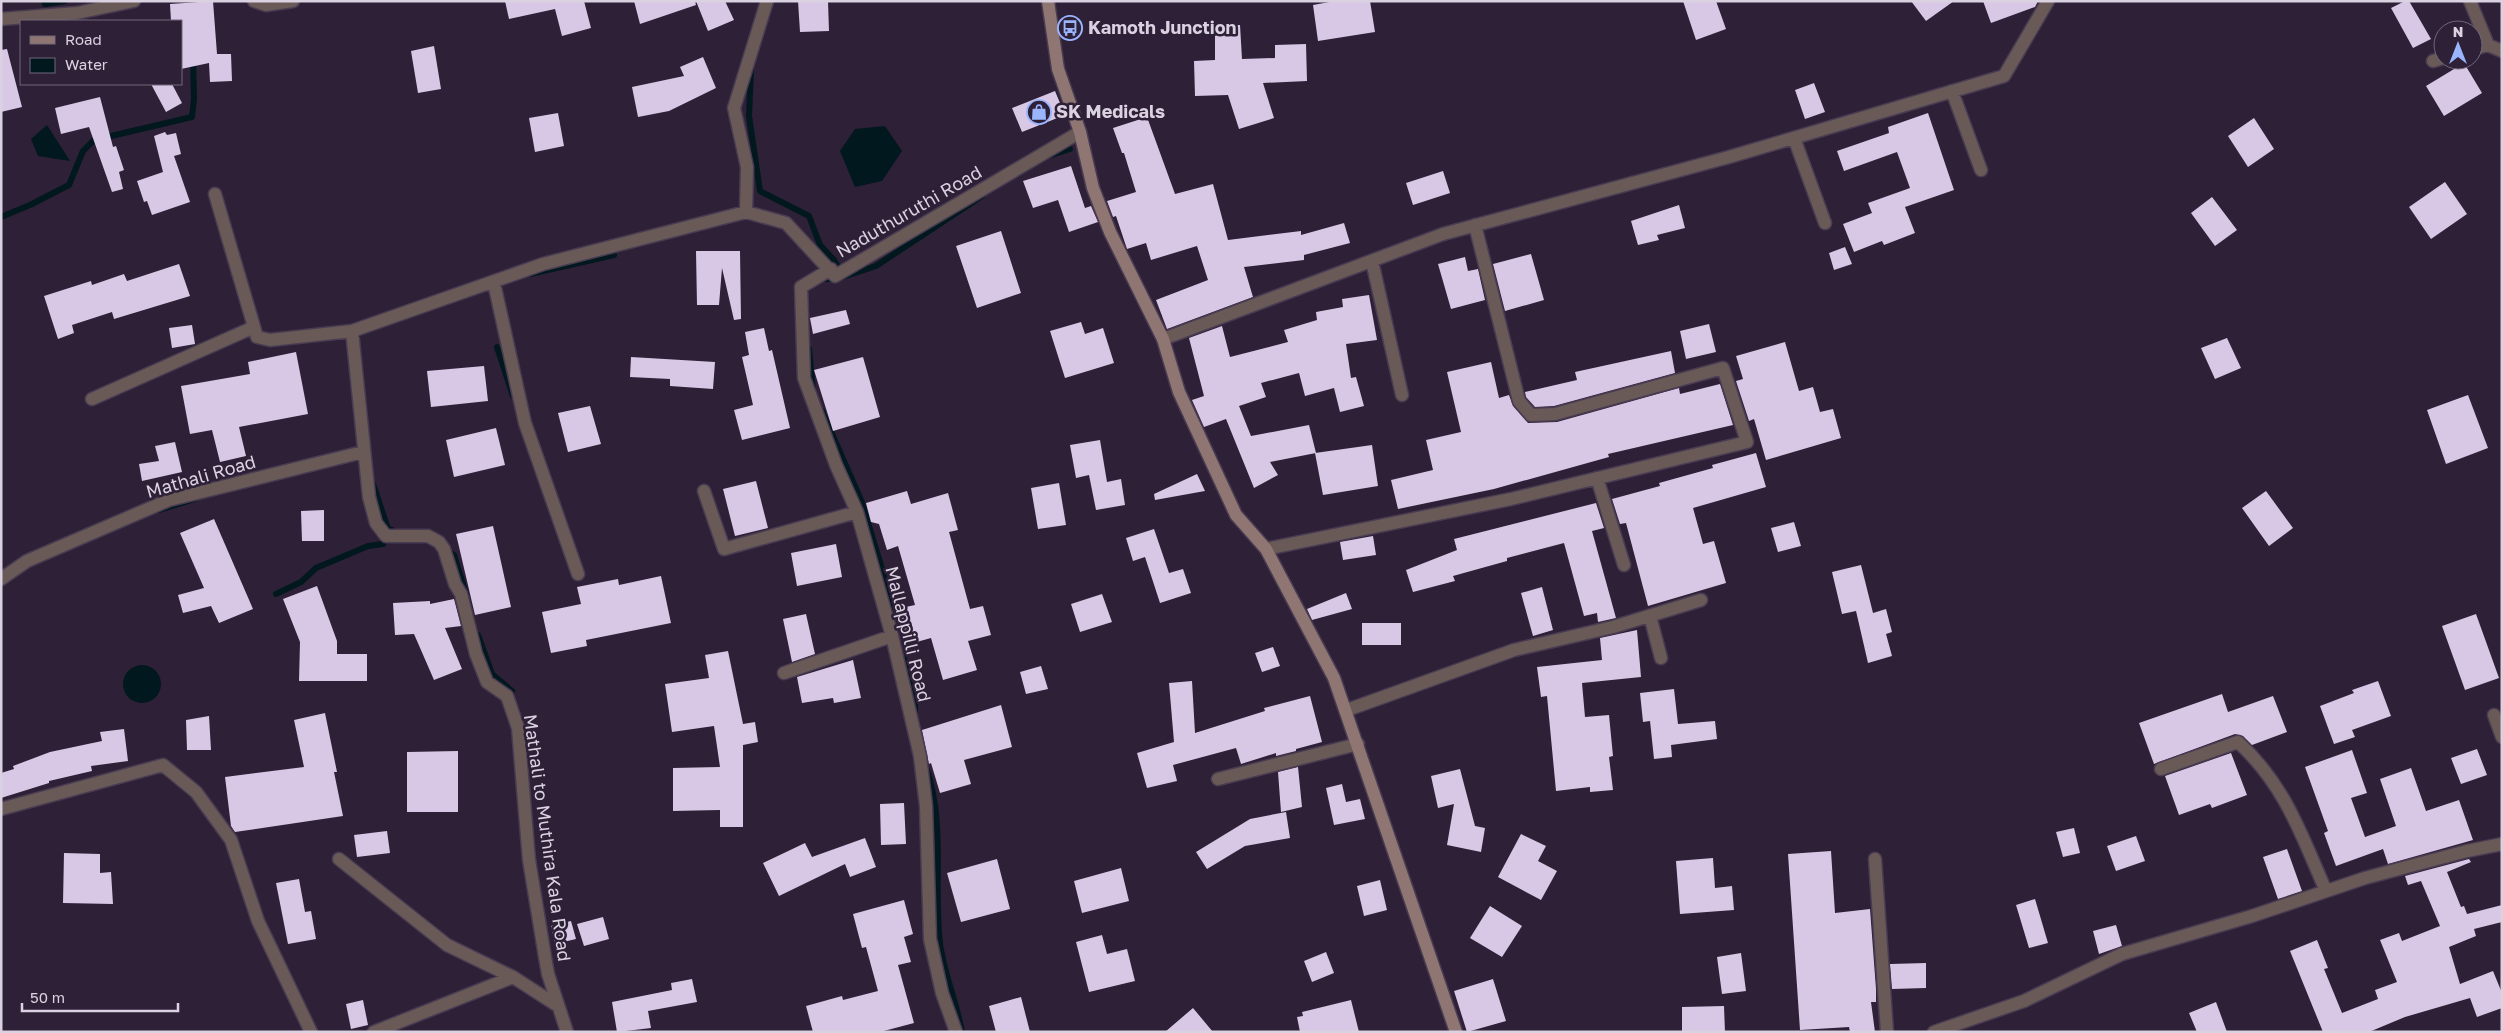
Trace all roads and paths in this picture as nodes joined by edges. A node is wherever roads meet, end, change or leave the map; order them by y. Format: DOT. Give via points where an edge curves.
graph roads {
  1 [pos="134,1"];
  2 [pos="254,1"];
  3 [pos="293,1"];
  4 [pos="767,1"];
  5 [pos="1048,1"];
  6 [pos="2048,1"];
  7 [pos="2470,1"];
  8 [pos="76,7"];
  9 [pos="1,19"];
  10 [pos="2488,45"];
  11 [pos="2483,47"];
  12 [pos="2502,51"];
  13 [pos="1952,91"];
  14 [pos="1080,132"];
  15 [pos="1794,138"];
  16 [pos="1981,170"];
  17 [pos="215,194"];
  18 [pos="746,212"];
  19 [pos="1825,223"];
  20 [pos="1475,225"];
  21 [pos="1372,262"];
  22 [pos="831,269"];
  23 [pos="494,283"];
  24 [pos="254,327"];
  25 [pos="352,331"];
  26 [pos="1163,339"];
  27 [pos="1402,395"];
  28 [pos="92,399"];
  29 [pos="363,452"];
  30 [pos="1597,478"];
  31 [pos="704,491"];
  32 [pos="857,512"];
  33 [pos="1266,549"];
  34 [pos="1624,565"];
  35 [pos="578,574"];
  36 [pos="1,579"];
  37 [pos="1702,600"];
  38 [pos="1650,616"];
  39 [pos="892,636"];
  40 [pos="1661,658"];
  41 [pos="784,673"];
  42 [pos="1347,710"];
  43 [pos="2494,715"];
  44 [pos="2502,737"];
  45 [pos="1358,744"];
  46 [pos="2161,769"];
  47 [pos="1218,779"];
  48 [pos="1,809"];
  49 [pos="2502,844"];
  50 [pos="339,859"];
  51 [pos="1875,859"];
  52 [pos="2326,891"];
  53 [pos="513,977"];
  54 [pos="558,1006"];
  55 [pos="311,1032"];
  56 [pos="374,1032"];
  57 [pos="568,1032"];
  58 [pos="956,1032"];
  59 [pos="1456,1032"];
  60 [pos="1887,1032"];
  61 [pos="1934,1032"];
  1 -- 8 [label="street"];
  2 -- 3 [label="street" via="266,4"];
  4 -- 18 [label="street" via="734,108 747,167"];
  5 -- 14 [label="main road" via="1058,69"];
  6 -- 13 [label="street" via="2004,76"];
  7 -- 10 [label="street"];
  8 -- 9 [label="street"];
  10 -- 11 [label="street"];
  10 -- 12 [label="street"];
  13 -- 15 [label="street"];
  13 -- 16 [label="street"];
  14 -- 22 [label="street, Naduthuruthi Road" via="835,276"];
  14 -- 26 [label="main road" via="1093,188 1110,232"];
  15 -- 19 [label="street"];
  15 -- 20 [label="street"];
  17 -- 24 [label="street"];
  18 -- 22 [label="street, Naduthuruthi Road" via="786,223"];
  18 -- 23 [label="street" via="543,264"];
  20 -- 21 [label="street"];
  20 -- 30 [label="street" via="1519,401 1531,414 1555,414 1723,368 1747,442"];
  21 -- 26 [label="street"];
  21 -- 27 [label="street"];
  22 -- 32 [label="street, Mallappilli Road" via="805,285 804,378"];
  23 -- 25 [label="street"];
  23 -- 35 [label="street" via="525,423"];
  24 -- 25 [label="street" via="257,337 270,340"];
  24 -- 28 [label="street"];
  25 -- 29 [label="street"];
  26 -- 33 [label="main road" via="1179,392 1236,515"];
  29 -- 36 [label="street, Mathali Road" via="169,500 27,561"];
  29 -- 54 [label="street, Mathali to Muthira Kala Road" via="368,497 376,522 386,536 428,536 439,542 461,594 476,654 487,682 507,696 518,728 529,860 548,974"];
  30 -- 33 [label="street"];
  30 -- 34 [label="street"];
  31 -- 32 [label="street" via="724,549"];
  32 -- 39 [label="street, Mallappilli Road"];
  33 -- 42 [label="main road" via="1334,678"];
  37 -- 38 [label="street"];
  38 -- 40 [label="street"];
  38 -- 42 [label="street" via="1514,650"];
  39 -- 41 [label="street"];
  39 -- 58 [label="street, Mallappilli Road" via="922,773 930,940 942,993"];
  42 -- 45 [label="main road"];
  43 -- 44 [label="street"];
  45 -- 47 [label="street"];
  45 -- 59 [label="main road"];
  46 -- 52 [label="street" via="2238,742 2260,762 2287,801"];
  48 -- 55 [label="street" via="163,765 196,792 231,840 258,922"];
  49 -- 52 [label="street"];
  50 -- 53 [label="street" via="447,945"];
  51 -- 60 [label="street"];
  52 -- 61 [label="street" via="2122,954 2024,1002"];
  53 -- 54 [label="street"];
  53 -- 56 [label="street"];
  54 -- 57 [label="street, Mathali to Muthira Kala Road"];
}
